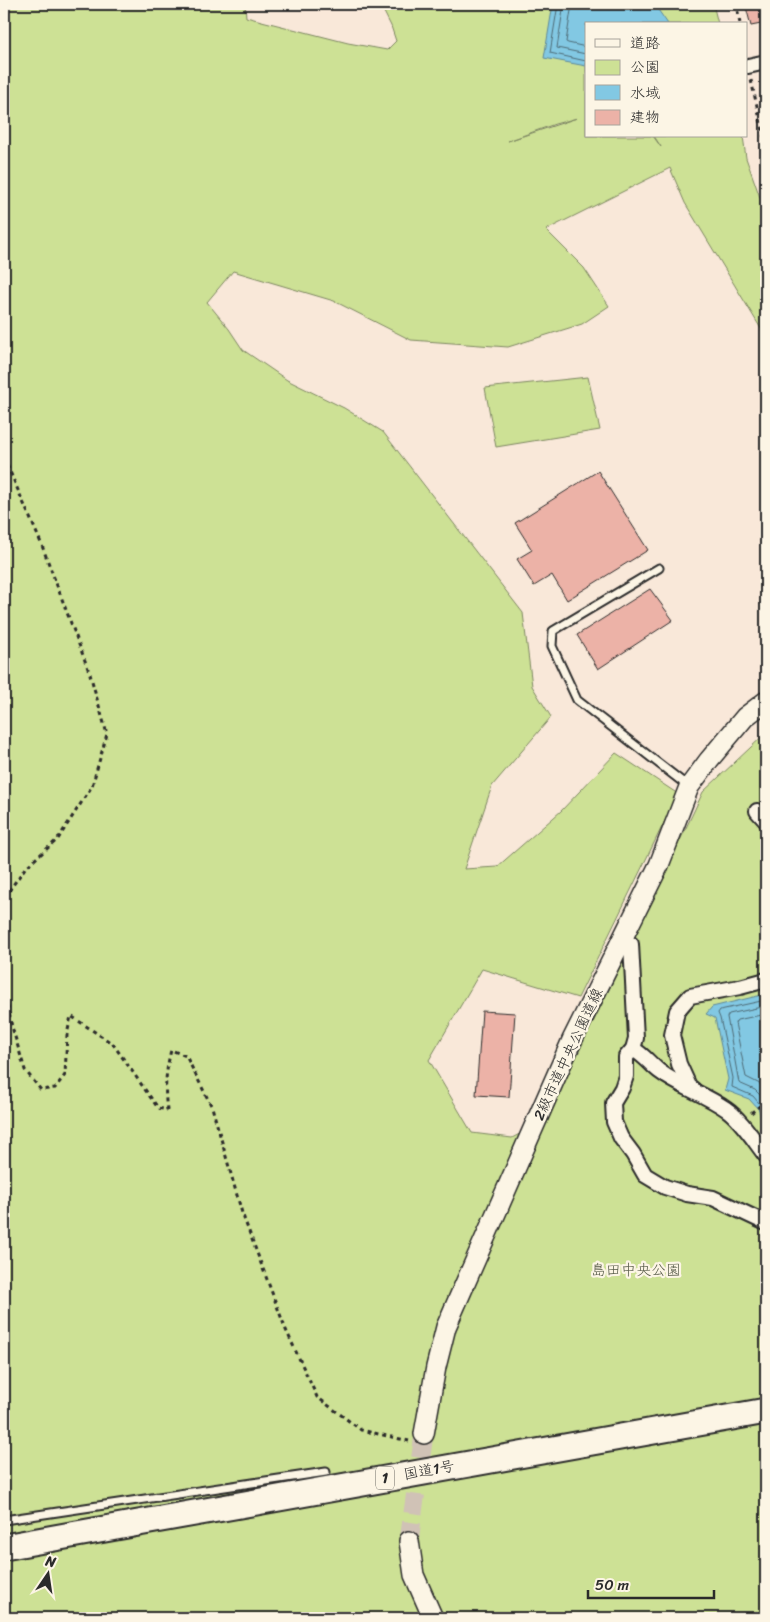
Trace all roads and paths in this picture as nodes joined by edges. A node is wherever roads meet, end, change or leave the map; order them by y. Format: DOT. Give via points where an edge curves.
graph roads {
  1 [pos="734,4"];
  2 [pos="740,22"];
  3 [pos="766,62"];
  4 [pos="748,66"];
  5 [pos="766,145"];
  6 [pos="4,458"];
  7 [pos="659,568"];
  8 [pos="766,701"];
  9 [pos="689,787"];
  10 [pos="4,898"];
  11 [pos="631,944"];
  12 [pos="766,980"];
  13 [pos="4,990"];
  14 [pos="633,1049"];
  15 [pos="703,1096"];
  16 [pos="766,1101"];
  17 [pos="745,1118"];
  18 [pos="766,1156"];
  19 [pos="766,1223"];
  20 [pos="766,1411"];
  21 [pos="418,1438"];
  22 [pos="326,1472"];
  23 [pos="4,1520"];
  24 [pos="409,1541"];
  25 [pos="4,1547"];
  26 [pos="434,1618"];
  1 -- 2 [label="path"];
  3 -- 4 [label="street"];
  4 -- 5 [label="path"];
  6 -- 10 [label="path" via="41,543 90,674 107,734 92,786 58,839 25,868"];
  7 -- 9 [label="lane" via="553,631 552,646 577,700"];
  8 -- 9 [label="street, 2級市道中央公園道線" via="745,717"];
  9 -- 21 [label="street, 2級市道中央公園道線" via="659,865 572,1040 446,1327"];
  11 -- 14 [label="street" via="636,1038"];
  12 -- 15 [label="street" via="690,996 677,1011 672,1035 679,1064 689,1086"];
  13 -- 21 [label="path" via="25,1070 41,1090 55,1088 65,1075 71,1016 113,1044 158,1108 167,1110 165,1096 171,1050 186,1056 212,1107 242,1213 286,1330 317,1397 361,1430"];
  14 -- 15 [label="street" via="659,1070"];
  14 -- 19 [label="street" via="626,1057 626,1076 614,1103 614,1122 646,1175 665,1187 714,1198"];
  15 -- 18 [label="street" via="735,1116"];
  16 -- 17 [label="path"];
  20 -- 25 [label="highway, 国道1号 / 1"];
  22 -- 23 [label="lane"];
  24 -- 26 [label="street" via="414,1575"];
}
